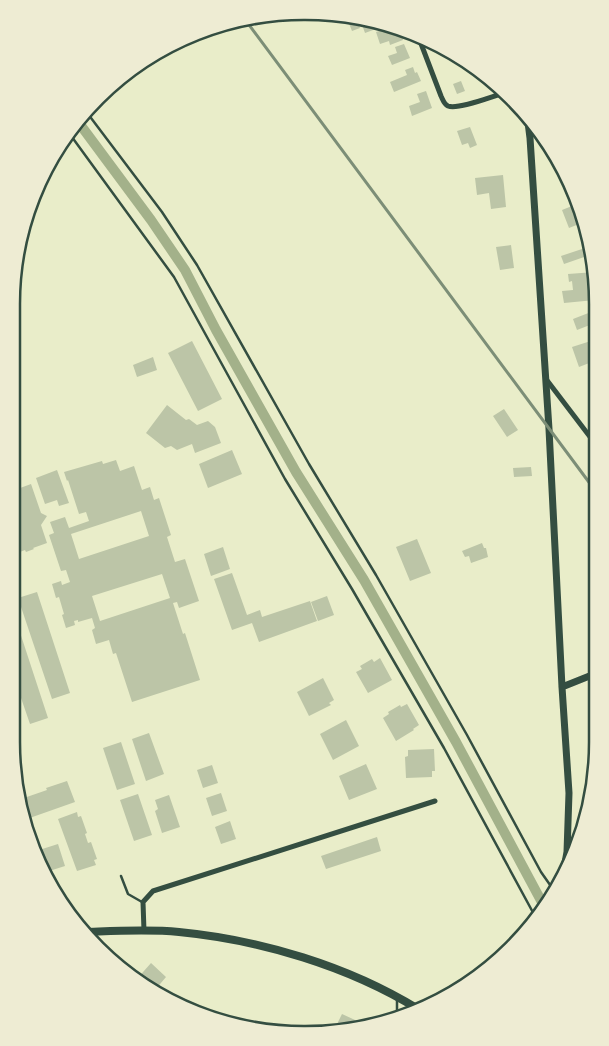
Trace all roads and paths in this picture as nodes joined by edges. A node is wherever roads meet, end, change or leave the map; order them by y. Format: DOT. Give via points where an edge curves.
graph roads {
  1 [pos="422,46"];
  2 [pos="497,95"];
  3 [pos="91,117"];
  4 [pos="529,130"];
  5 [pos="73,139"];
  6 [pos="546,379"];
  7 [pos="589,435"];
  8 [pos="589,677"];
  9 [pos="562,687"];
  10 [pos="435,801"];
  11 [pos="567,850"];
  12 [pos="121,876"];
  13 [pos="550,885"];
  14 [pos="143,902"];
  15 [pos="533,912"];
  16 [pos="144,931"];
  17 [pos="93,932"];
  18 [pos="397,997"];
  19 [pos="411,1005"];
  20 [pos="397,1011"];
  1 -- 2 [label="street" via="445,104 459,107"];
  3 -- 13 [label="lane" via="162,212 197,265"];
  4 -- 6 [label="main road"];
  5 -- 15 [label="lane" via="174,277 285,479 444,748"];
  6 -- 7 [label="street"];
  6 -- 9 [label="main road"];
  8 -- 9 [label="main road"];
  9 -- 11 [label="main road" via="569,792"];
  10 -- 14 [label="street" via="152,891"];
  12 -- 14 [label="lane" via="128,894"];
  14 -- 16 [label="street"];
  16 -- 17 [label="main road"];
  16 -- 18 [label="main road" via="237,940 288,953 343,972"];
  18 -- 19 [label="main road"];
  18 -- 20 [label="lane"];
}
